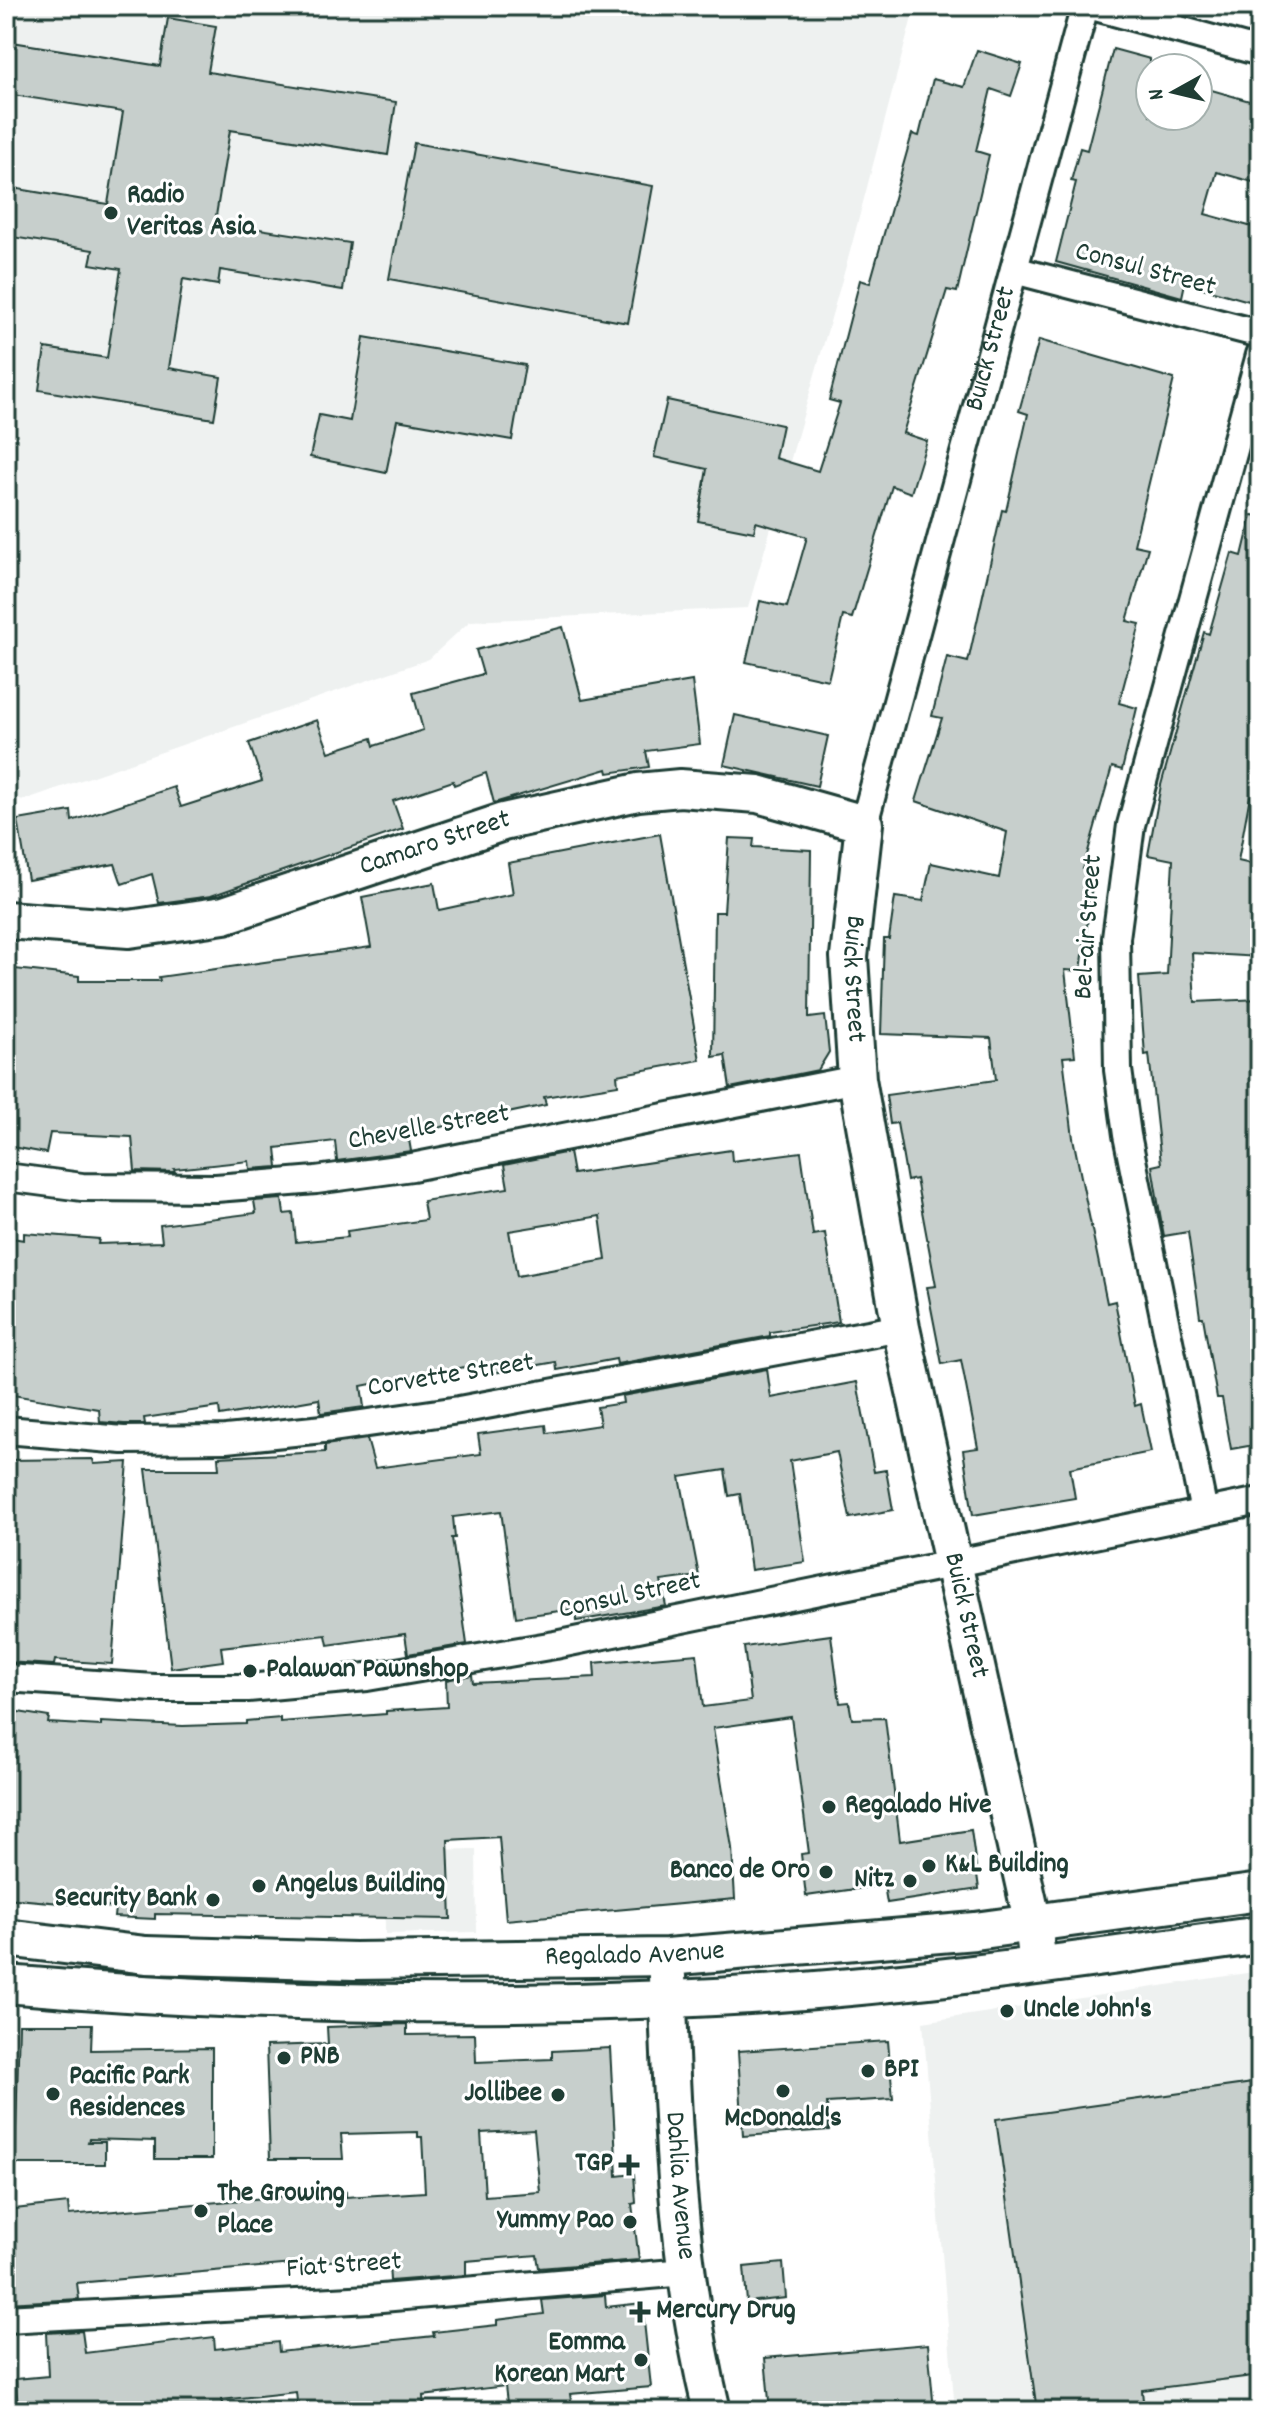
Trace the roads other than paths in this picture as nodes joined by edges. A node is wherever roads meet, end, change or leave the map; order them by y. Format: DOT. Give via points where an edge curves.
graph roads {
  1 [pos="1085,6"];
  2 [pos="1092,6"];
  3 [pos="1260,52"];
  4 [pos="1014,270"];
  5 [pos="1260,334"];
  6 [pos="1260,355"];
  7 [pos="864,824"];
  8 [pos="6,920"];
  9 [pos="857,1079"];
  10 [pos="6,1177"];
  11 [pos="901,1328"];
  12 [pos="6,1430"];
  13 [pos="1260,1501"];
  14 [pos="1204,1512"];
  15 [pos="952,1564"];
  16 [pos="6,1678"];
  17 [pos="1260,1892"];
  18 [pos="1033,1924"];
  19 [pos="1260,1935"];
  20 [pos="6,1938"];
  21 [pos="667,1957"];
  22 [pos="1038,1965"];
  23 [pos="6,1984"];
  24 [pos="668,1999"];
  25 [pos="685,2272"];
  26 [pos="6,2319"];
  27 [pos="712,2411"];
  1 -- 4 [label="street, Buick Street"];
  2 -- 3 [label="street"];
  4 -- 5 [label="street, Consul Street"];
  4 -- 7 [label="street, Buick Street"];
  6 -- 14 [label="street, Bel-air Street" via="1131,825 1116,938 1118,1070 1127,1135"];
  7 -- 8 [label="main road, Camaro Street" via="758,794 680,788 638,792 503,822 224,915 129,929"];
  7 -- 9 [label="main road, Buick Street" via="849,957"];
  9 -- 10 [label="street, Chevelle Street" via="412,1167 316,1180 216,1188 82,1187"];
  9 -- 11 [label="main road, Buick Street"];
  11 -- 12 [label="street, Corvette Street" via="459,1410 333,1428 226,1439 138,1440"];
  11 -- 15 [label="main road, Buick Street"];
  13 -- 14 [label="street, Consul Street"];
  14 -- 15 [label="street, Consul Street"];
  15 -- 16 [label="street, Consul Street" via="555,1645 367,1677 248,1688"];
  15 -- 18 [label="main road, Buick Street"];
  17 -- 18 [label="main road, Regalado Avenue"];
  18 -- 21 [label="main road, Regalado Avenue"];
  18 -- 22 [label="main road, Buick Street"];
  19 -- 22 [label="main road, Regalado Avenue"];
  20 -- 21 [label="main road, Regalado Avenue" via="146,1955 322,1960"];
  21 -- 24 [label="main road, Dahlia Avenue"];
  22 -- 24 [label="main road, Regalado Avenue" via="836,1988"];
  23 -- 24 [label="main road, Regalado Avenue" via="253,2000"];
  24 -- 25 [label="main road, Dahlia Avenue"];
  25 -- 26 [label="street, Fiat Street" via="370,2299"];
  25 -- 27 [label="main road, Dahlia Avenue"];
}
